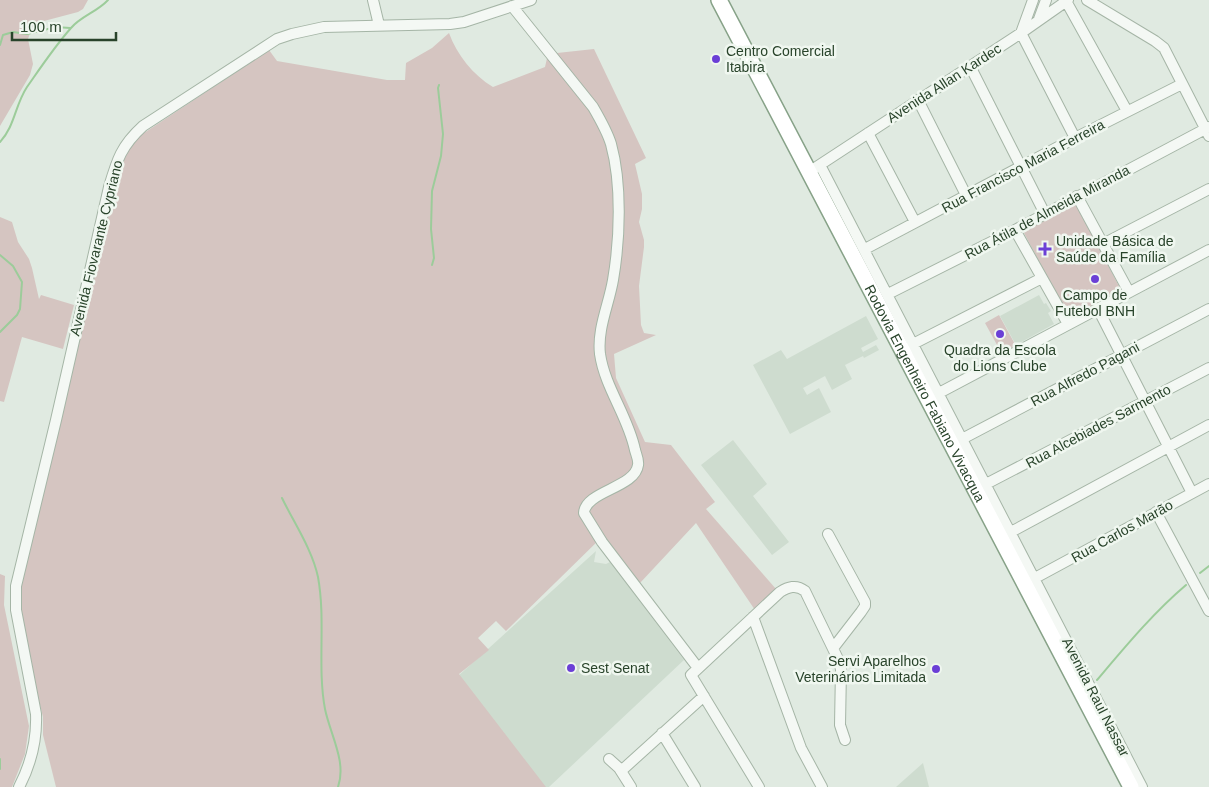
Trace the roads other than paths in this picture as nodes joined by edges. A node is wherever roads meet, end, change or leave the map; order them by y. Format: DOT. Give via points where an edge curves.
graph roads {
  1 [pos="373,0"];
  2 [pos="531,0"];
  3 [pos="719,0"];
  4 [pos="1033,0"];
  5 [pos="1046,0"];
  6 [pos="1067,0"];
  7 [pos="1087,0"];
  8 [pos="512,6"];
  9 [pos="1039,19"];
  10 [pos="379,25"];
  11 [pos="1021,33"];
  12 [pos="970,66"];
  13 [pos="1182,84"];
  14 [pos="918,100"];
  15 [pos="1127,111"];
  16 [pos="1208,130"];
  17 [pos="868,133"];
  18 [pos="1075,138"];
  19 [pos="1021,166"];
  20 [pos="815,168"];
  21 [pos="1209,189"];
  22 [pos="966,195"];
  23 [pos="1077,196"];
  24 [pos="1045,214"];
  25 [pos="915,222"];
  26 [pos="1015,230"];
  27 [pos="1103,244"];
  28 [pos="865,250"];
  29 [pos="1209,250"];
  30 [pos="1042,278"];
  31 [pos="1129,292"];
  32 [pos="888,294"];
  33 [pos="1098,309"];
  34 [pos="1209,309"];
  35 [pos="1068,324"];
  36 [pos="909,350"];
  37 [pos="1121,354"];
  38 [pos="1209,368"];
  39 [pos="939,393"];
  40 [pos="1145,402"];
  41 [pos="1209,425"];
  42 [pos="962,439"];
  43 [pos="1168,447"];
  44 [pos="986,484"];
  45 [pos="1209,484"];
  46 [pos="1192,493"];
  47 [pos="1156,512"];
  48 [pos="1011,532"];
  49 [pos="828,534"];
  50 [pos="1035,578"];
  51 [pos="1049,607"];
  52 [pos="1209,611"];
  53 [pos="753,618"];
  54 [pos="1045,625"];
  55 [pos="834,647"];
  56 [pos="698,668"];
  57 [pos="704,696"];
  58 [pos="662,733"];
  59 [pos="845,740"];
  60 [pos="609,759"];
  61 [pos="1125,765"];
  62 [pos="621,771"];
  63 [pos="19,787"];
  64 [pos="631,787"];
  65 [pos="695,787"];
  66 [pos="759,787"];
  67 [pos="822,787"];
  68 [pos="1131,787"];
  69 [pos="1142,787"];
  1 -- 10 [label="street"];
  2 -- 8 [label="street, Avenida Fiovarante Cypriano"];
  3 -- 20 [label="highway, Rodovia Engenheiro Fabiano Vivacqua"];
  4 -- 11 [label="street"];
  5 -- 9 [label="street"];
  6 -- 9 [label="street, Avenida Allan Kardec"];
  6 -- 15 [label="street"];
  7 -- 13 [label="street" via="1164,48"];
  8 -- 10 [label="street, Avenida Fiovarante Cypriano" via="450,24"];
  8 -- 56 [label="street" via="593,107 611,143 616,168 619,229 600,352 604,373 634,441 638,464 629,478 590,502 584,514"];
  9 -- 11 [label="street, Avenida Allan Kardec"];
  10 -- 63 [label="street, Avenida Fiovarante Cypriano" via="324,27 277,39 143,126 118,156 108,187 16,586 16,610 37,731"];
  11 -- 12 [label="street, Avenida Allan Kardec"];
  11 -- 18 [label="street"];
  12 -- 14 [label="street, Avenida Allan Kardec"];
  12 -- 19 [label="street"];
  13 -- 15 [label="street, Rua Francisco Maria Ferreira"];
  13 -- 16 [label="street"];
  14 -- 17 [label="street, Avenida Allan Kardec"];
  14 -- 22 [label="street"];
  15 -- 18 [label="street, Rua Francisco Maria Ferreira"];
  16 -- 23 [label="street, Rua Átila de Almeida Miranda"];
  17 -- 20 [label="street, Avenida Allan Kardec"];
  17 -- 25 [label="street"];
  18 -- 19 [label="street, Rua Francisco Maria Ferreira"];
  19 -- 22 [label="street, Rua Francisco Maria Ferreira"];
  19 -- 24 [label="street"];
  20 -- 28 [label="street"];
  20 -- 36 [label="highway, Rodovia Engenheiro Fabiano Vivacqua"];
  21 -- 27 [label="street"];
  22 -- 25 [label="street, Rua Francisco Maria Ferreira"];
  23 -- 24 [label="street, Rua Átila de Almeida Miranda"];
  23 -- 27 [label="street"];
  24 -- 26 [label="street, Rua Átila de Almeida Miranda"];
  25 -- 28 [label="street, Rua Francisco Maria Ferreira"];
  26 -- 30 [label="street"];
  26 -- 32 [label="street, Rua Átila de Almeida Miranda"];
  27 -- 31 [label="street"];
  28 -- 32 [label="street"];
  29 -- 31 [label="street"];
  30 -- 35 [label="street"];
  30 -- 36 [label="street"];
  31 -- 33 [label="street"];
  32 -- 36 [label="street"];
  33 -- 35 [label="street"];
  33 -- 37 [label="street"];
  34 -- 37 [label="street, Rua Alfredo Pagani"];
  35 -- 39 [label="street"];
  36 -- 39 [label="street"];
  36 -- 54 [label="highway, Rodovia Engenheiro Fabiano Vivacqua"];
  37 -- 40 [label="street"];
  37 -- 42 [label="street, Rua Alfredo Pagani"];
  38 -- 40 [label="street, Rua Alcebiades Sarmento"];
  39 -- 42 [label="street"];
  40 -- 43 [label="street"];
  40 -- 44 [label="street, Rua Alcebiades Sarmento"];
  41 -- 43 [label="street"];
  42 -- 44 [label="street"];
  43 -- 46 [label="street"];
  43 -- 48 [label="street"];
  44 -- 48 [label="street"];
  45 -- 46 [label="street, Rua Carlos Marão"];
  46 -- 47 [label="street, Rua Carlos Marão"];
  47 -- 50 [label="street, Rua Carlos Marão"];
  47 -- 52 [label="street"];
  48 -- 50 [label="street"];
  49 -- 55 [label="street" via="865,602"];
  50 -- 51 [label="street"];
  51 -- 54 [label="highway"];
  51 -- 61 [label="street, Avenida Raul Nassar"];
  53 -- 55 [label="street" via="785,589 796,586 807,595"];
  53 -- 56 [label="street"];
  53 -- 67 [label="street" via="801,748"];
  54 -- 61 [label="highway, Rodovia Engenheiro Fabiano Vivacqua"];
  55 -- 59 [label="street" via="841,669 840,725"];
  56 -- 57 [label="street" via="690,675"];
  57 -- 58 [label="street"];
  57 -- 66 [label="street"];
  58 -- 62 [label="street"];
  58 -- 65 [label="street"];
  60 -- 62 [label="street"];
  61 -- 68 [label="highway, Rodovia Engenheiro Fabiano Vivacqua"];
  61 -- 69 [label="street, Avenida Raul Nassar"];
  62 -- 64 [label="street"];
}
